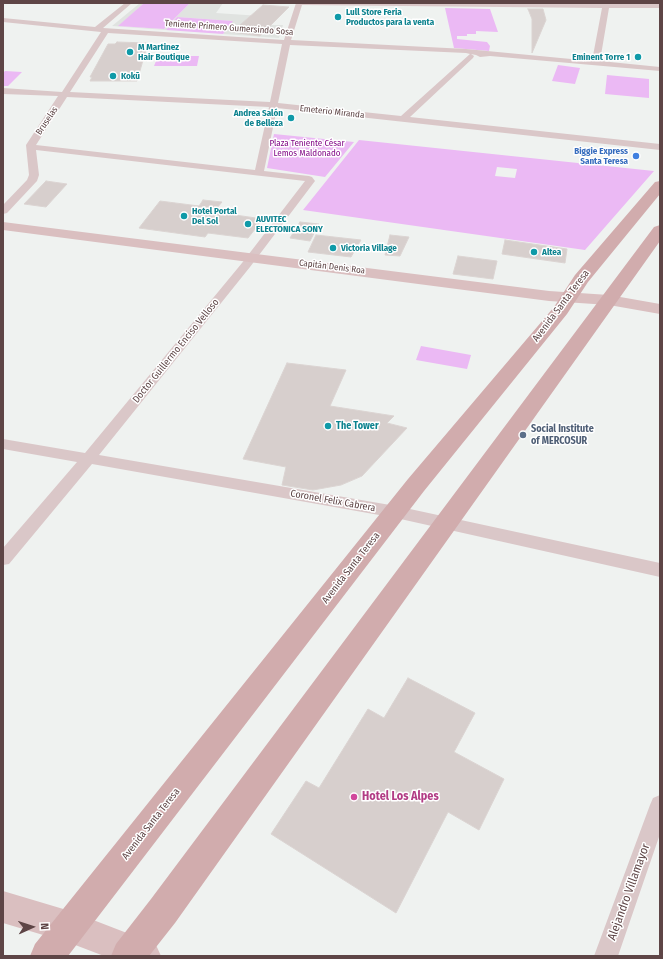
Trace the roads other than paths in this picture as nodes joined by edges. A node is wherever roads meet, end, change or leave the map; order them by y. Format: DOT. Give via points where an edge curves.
graph roads {
  1 [pos="129,3"];
  2 [pos="299,3"];
  3 [pos="420,3"];
  4 [pos="606,6"];
  5 [pos="660,6"];
  6 [pos="3,20"];
  7 [pos="101,30"];
  8 [pos="288,42"];
  9 [pos="454,52"];
  10 [pos="490,54"];
  11 [pos="470,56"];
  12 [pos="596,63"];
  13 [pos="660,69"];
  14 [pos="3,91"];
  15 [pos="66,94"];
  16 [pos="274,105"];
  17 [pos="403,119"];
  18 [pos="31,147"];
  19 [pos="660,147"];
  20 [pos="259,173"];
  21 [pos="660,185"];
  22 [pos="3,211"];
  23 [pos="3,226"];
  24 [pos="660,230"];
  25 [pos="251,257"];
  26 [pos="569,298"];
  27 [pos="609,300"];
  28 [pos="660,309"];
  29 [pos="3,444"];
  30 [pos="88,459"];
  31 [pos="396,512"];
  32 [pos="446,522"];
  33 [pos="3,559"];
  34 [pos="660,570"];
  35 [pos="660,806"];
  36 [pos="3,907"];
  37 [pos="70,927"];
  38 [pos="135,954"];
  39 [pos="47,956"];
  40 [pos="606,956"];
  1 -- 7 [label="street, Bruselas"];
  2 -- 3 [label="street"];
  2 -- 8 [label="street"];
  3 -- 4 [label="street"];
  4 -- 5 [label="street"];
  4 -- 12 [label="street"];
  6 -- 7 [label="street, Teniente Primero Gumersindo Sosa"];
  7 -- 8 [label="street, Teniente Primero Gumersindo Sosa"];
  7 -- 15 [label="street, Bruselas"];
  8 -- 9 [label="street, Teniente Primero Gumersindo Sosa"];
  8 -- 16 [label="street"];
  9 -- 10 [label="street"];
  9 -- 11 [label="street"];
  10 -- 11 [label="street"];
  10 -- 12 [label="street"];
  11 -- 17 [label="street"];
  12 -- 13 [label="street"];
  14 -- 15 [label="street, Emeterio Miranda"];
  15 -- 16 [label="street, Emeterio Miranda"];
  15 -- 18 [label="street, Bruselas"];
  16 -- 17 [label="street, Emeterio Miranda"];
  16 -- 20 [label="street"];
  17 -- 19 [label="street, Emeterio Miranda"];
  18 -- 20 [label="street, Doctor Guillermo Enciso Velloso"];
  18 -- 22 [label="street, Bruselas" via="34,175 32,181"];
  20 -- 25 [label="street, Doctor Guillermo Enciso Velloso" via="310,181"];
  21 -- 26 [label="main road, Avenida Santa Teresa" via="581,279"];
  23 -- 25 [label="main road, Capitán Denis Roa"];
  24 -- 27 [label="main road"];
  25 -- 26 [label="main road, Capitán Denis Roa"];
  25 -- 30 [label="street, Doctor Guillermo Enciso Velloso"];
  26 -- 27 [label="main road, Capitán Denis Roa"];
  26 -- 31 [label="main road, Avenida Santa Teresa"];
  27 -- 28 [label="main road, Capitán Denis Roa"];
  27 -- 32 [label="main road"];
  29 -- 30 [label="street, Coronel Felix Cabrera"];
  30 -- 31 [label="street, Coronel Felix Cabrera"];
  30 -- 33 [label="street, Doctor Guillermo Enciso Velloso"];
  31 -- 32 [label="street, Coronel Felix Cabrera"];
  31 -- 37 [label="main road, Avenida Santa Teresa"];
  32 -- 34 [label="street, Coronel Felix Cabrera"];
  32 -- 38 [label="main road"];
  35 -- 40 [label="street, Alejandro Villamayor"];
  36 -- 37 [label="main road"];
  37 -- 38 [label="main road"];
  37 -- 39 [label="main road, Avenida Santa Teresa"];
}
